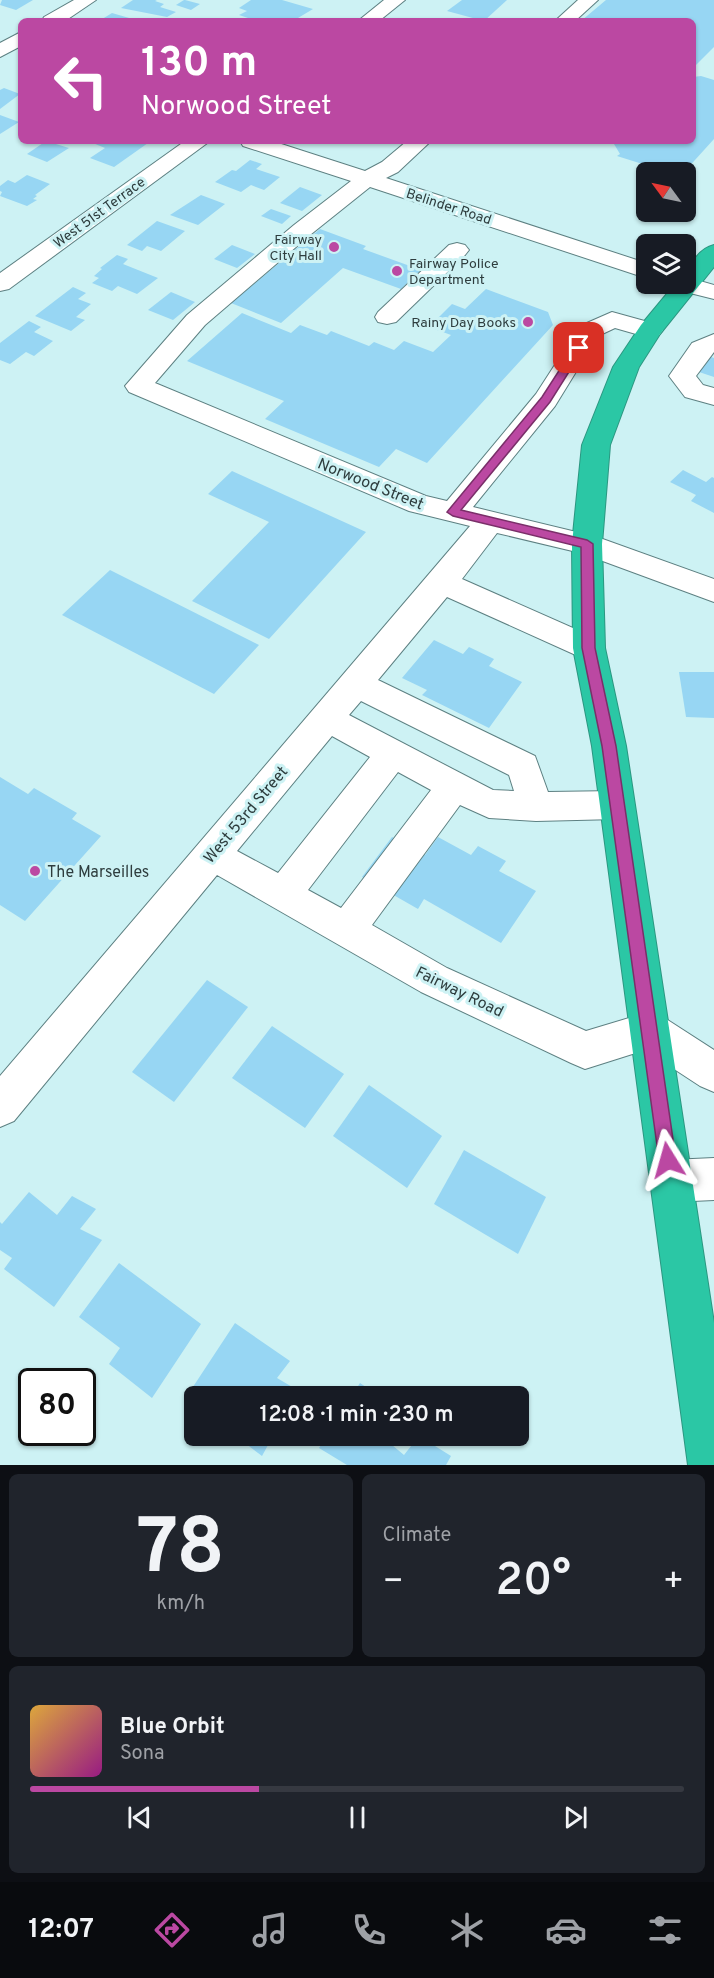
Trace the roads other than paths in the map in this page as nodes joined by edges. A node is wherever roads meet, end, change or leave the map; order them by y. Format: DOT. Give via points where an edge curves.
graph roads {
  1 [pos="87,0"];
  2 [pos="396,0"];
  3 [pos="589,0"];
  4 [pos="56,18"];
  5 [pos="371,18"];
  6 [pos="568,18"];
  7 [pos="18,40"];
  8 [pos="0,52"];
  9 [pos="18,61"];
  10 [pos="195,144"];
  11 [pos="260,144"];
  12 [pos="417,144"];
  13 [pos="367,179"];
  14 [pos="458,250"];
  15 [pos="714,252"];
  16 [pos="636,268"];
  17 [pos="696,272"];
  18 [pos="0,284"];
  19 [pos="696,287"];
  20 [pos="714,292"];
  21 [pos="677,294"];
  22 [pos="387,317"];
  23 [pos="650,330"];
  24 [pos="714,342"];
  25 [pos="714,360"];
  26 [pos="704,394"];
  27 [pos="453,512"];
  28 [pos="490,521"];
  29 [pos="587,544"];
  30 [pos="441,582"];
  31 [pos="714,591"];
  32 [pos="589,648"];
  33 [pos="356,684"];
  34 [pos="326,718"];
  35 [pos="393,753"];
  36 [pos="454,786"];
  37 [pos="617,805"];
  38 [pos="536,807"];
  39 [pos="212,854"];
  40 [pos="283,895"];
  41 [pos="346,931"];
  42 [pos="649,1030"];
  43 [pos="714,1073"];
  44 [pos="0,1107"];
  45 [pos="714,1179"];
  46 [pos="671,1181"];
  47 [pos="712,1465"];
  1 -- 4 [label="street"];
  2 -- 5 [label="street"];
  3 -- 6 [label="street"];
  7 -- 8 [label="street"];
  8 -- 9 [label="street"];
  10 -- 18 [label="street, West 51st Terrace"];
  11 -- 13 [label="street, Belinder Road"];
  12 -- 13 [label="street" via="390,167"];
  13 -- 16 [label="street, Belinder Road"];
  13 -- 27 [label="street, Norwood Street" via="196,321 138,386 418,504"];
  14 -- 22 [label="street"];
  15 -- 17 [label="highway"];
  19 -- 20 [label="street"];
  21 -- 23 [label="highway"];
  23 -- 27 [label="street" via="612,319 589,331 546,400"];
  23 -- 29 [label="highway" via="626,367 596,445"];
  24 -- 26 [label="street" via="701,349 682,376"];
  25 -- 26 [label="street"];
  27 -- 28 [label="street, Norwood Street"];
  28 -- 29 [label="street, Norwood Street"];
  28 -- 30 [label="street, West 53rd Street"];
  29 -- 31 [label="street, Norwood Street"];
  29 -- 32 [label="highway"];
  30 -- 32 [label="street"];
  30 -- 33 [label="street, West 53rd Street"];
  32 -- 37 [label="highway"];
  33 -- 34 [label="street, West 53rd Street"];
  33 -- 38 [label="street" via="524,766"];
  34 -- 35 [label="street"];
  34 -- 39 [label="street, West 53rd Street"];
  35 -- 36 [label="street"];
  35 -- 40 [label="street"];
  36 -- 38 [label="street" via="489,804"];
  36 -- 41 [label="street"];
  37 -- 38 [label="street"];
  37 -- 42 [label="highway"];
  39 -- 40 [label="street, Fairway Road"];
  39 -- 44 [label="street, West 53rd Street"];
  40 -- 41 [label="street, Fairway Road"];
  41 -- 42 [label="street, Fairway Road" via="434,980 585,1050"];
  42 -- 43 [label="street"];
  42 -- 46 [label="highway"];
  45 -- 46 [label="street"];
  46 -- 47 [label="highway"];
}
